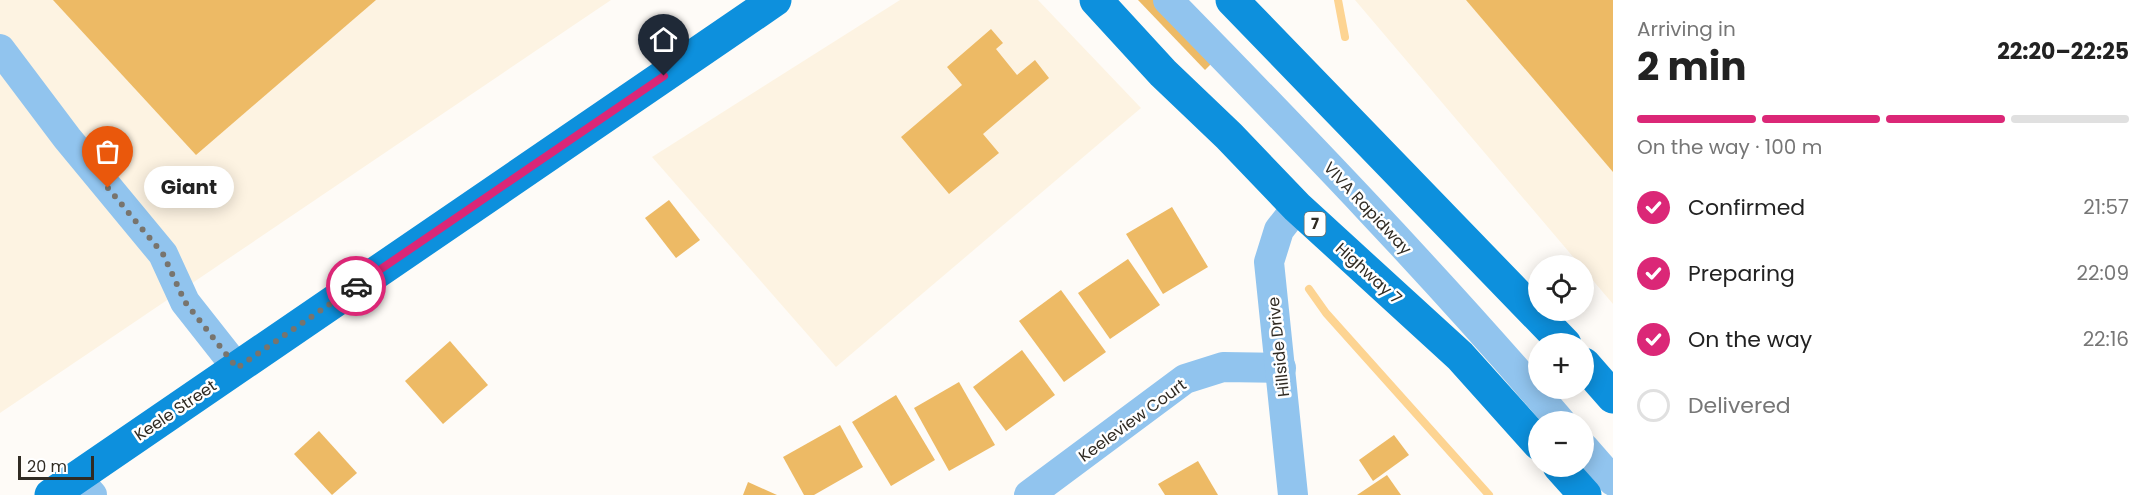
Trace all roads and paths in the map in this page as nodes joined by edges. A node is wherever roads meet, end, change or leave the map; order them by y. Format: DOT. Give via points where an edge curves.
graph roads {
  1 [pos="1096,0"];
  2 [pos="1168,0"];
  3 [pos="1232,0"];
  4 [pos="771,1"];
  5 [pos="0,49"];
  6 [pos="1297,207"];
  7 [pos="1554,333"];
  8 [pos="237,368"];
  9 [pos="1281,368"];
  10 [pos="1594,375"];
  11 [pos="1613,397"];
  12 [pos="1553,411"];
  13 [pos="1528,432"];
  14 [pos="1594,459"];
  15 [pos="1568,477"];
  16 [pos="1613,481"];
  17 [pos="73,489"];
  18 [pos="1029,495"];
  19 [pos="1293,495"];
  20 [pos="1584,495"];
  1 -- 6 [label="main road, Highway 7 / 7"];
  2 -- 12 [label="street, VIVA Rapidway" via="1299,134"];
  3 -- 7 [label="main road"];
  4 -- 8 [label="main road, Keele Street"];
  5 -- 8 [label="street" via="163,254 185,302"];
  6 -- 9 [label="street, Hillside Drive" via="1279,230 1269,262"];
  6 -- 13 [label="main road, Highway 7 / 7" via="1460,356"];
  8 -- 17 [label="main road, Keele Street"];
  9 -- 18 [label="street, Keeleview Court" via="1223,367 1185,379"];
  9 -- 19 [label="street, Hillside Drive"];
  10 -- 11 [label="main road"];
  14 -- 16 [label="street"];
  15 -- 20 [label="main road"];
}
